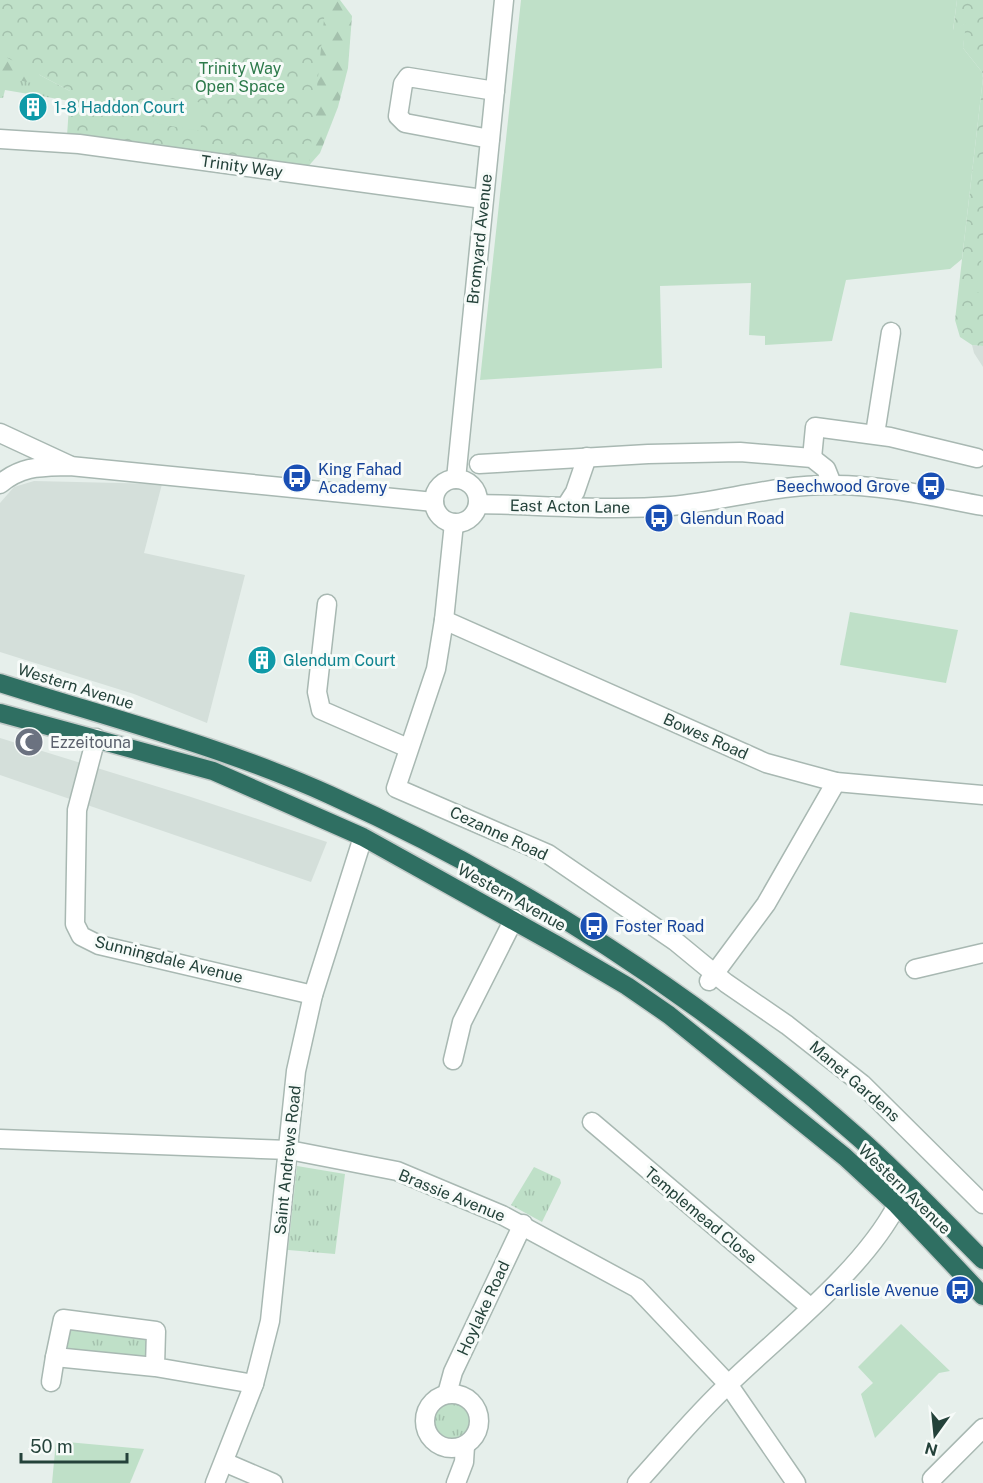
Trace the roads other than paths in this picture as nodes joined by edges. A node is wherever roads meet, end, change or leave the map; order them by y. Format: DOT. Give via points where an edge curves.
graph roads {
  1 [pos="504,0"];
  2 [pos="495,91"];
  3 [pos="0,139"];
  4 [pos="490,139"];
  5 [pos="483,199"];
  6 [pos="891,332"];
  7 [pos="0,433"];
  8 [pos="875,434"];
  9 [pos="587,457"];
  10 [pos="812,458"];
  11 [pos="977,458"];
  12 [pos="479,464"];
  13 [pos="70,466"];
  14 [pos="456,479"];
  15 [pos="0,484"];
  16 [pos="832,484"];
  17 [pos="434,502"];
  18 [pos="478,504"];
  19 [pos="566,506"];
  20 [pos="983,506"];
  21 [pos="454,523"];
  22 [pos="327,604"];
  23 [pos="444,620"];
  24 [pos="0,683"];
  25 [pos="0,713"];
  26 [pos="96,738"];
  27 [pos="408,748"];
  28 [pos="836,782"];
  29 [pos="983,795"];
  30 [pos="363,837"];
  31 [pos="514,919"];
  32 [pos="983,953"];
  33 [pos="915,969"];
  34 [pos="711,977"];
  35 [pos="313,995"];
  36 [pos="453,1060"];
  37 [pos="592,1122"];
  38 [pos="0,1139"];
  39 [pos="289,1150"];
  40 [pos="983,1204"];
  41 [pos="897,1205"];
  42 [pos="523,1224"];
  43 [pos="983,1260"];
  44 [pos="983,1296"];
  45 [pos="810,1307"];
  46 [pos="54,1357"];
  47 [pos="155,1367"];
  48 [pos="51,1382"];
  49 [pos="254,1384"];
  50 [pos="728,1384"];
  51 [pos="447,1394"];
  52 [pos="983,1428"];
  53 [pos="465,1446"];
  54 [pos="224,1462"];
  55 [pos="932,1479"];
  56 [pos="215,1483"];
  57 [pos="273,1483"];
  58 [pos="456,1483"];
  59 [pos="637,1483"];
  60 [pos="796,1483"];
  1 -- 2 [label="street, Bromyard Avenue"];
  2 -- 4 [label="street, Bromyard Avenue"];
  2 -- 4 [label="street" via="408,77 403,84 398,116 405,123"];
  3 -- 5 [label="street, Trinity Way" via="79,144"];
  4 -- 5 [label="street, Bromyard Avenue"];
  5 -- 14 [label="street, Bromyard Avenue"];
  6 -- 8 [label="street"];
  7 -- 13 [label="street"];
  8 -- 10 [label="street" via="815,427"];
  8 -- 11 [label="street"];
  9 -- 10 [label="street" via="723,451"];
  9 -- 12 [label="street"];
  9 -- 19 [label="street"];
  10 -- 16 [label="street" via="826,469"];
  13 -- 15 [label="street" via="14,472"];
  13 -- 17 [label="street"];
  14 -- 17 [label="street" via="443,483"];
  14 -- 18 [label="street" via="475,489"];
  16 -- 19 [label="street, East Acton Lane" via="765,489 670,506"];
  16 -- 20 [label="street, East Acton Lane" via="890,489"];
  17 -- 21 [label="street" via="443,518"];
  18 -- 19 [label="street, East Acton Lane"];
  18 -- 21 [label="street" via="473,516"];
  21 -- 23 [label="street"];
  22 -- 27 [label="street" via="317,692 321,710"];
  23 -- 27 [label="street" via="436,669"];
  23 -- 28 [label="street, Bowes Road" via="766,763"];
  24 -- 43 [label="highway, Western Avenue" via="219,750 329,794 516,891 688,1000 860,1138"];
  25 -- 26 [label="highway, Western Avenue"];
  26 -- 30 [label="highway, Western Avenue" via="213,771"];
  26 -- 35 [label="street, Sunningdale Avenue" via="77,810 75,924 81,936 99,945"];
  27 -- 34 [label="street, Cezanne Road" via="396,788 548,854 675,941"];
  28 -- 29 [label="street, Bowes Road"];
  28 -- 34 [label="street" via="766,904"];
  30 -- 31 [label="highway, Western Avenue"];
  30 -- 35 [label="street, Saint Andrews Road"];
  31 -- 36 [label="street" via="462,1022"];
  31 -- 41 [label="highway, Western Avenue" via="627,986 669,1016 845,1157"];
  32 -- 33 [label="street"];
  34 -- 40 [label="street, Manet Gardens" via="787,1025 862,1084"];
  35 -- 39 [label="street, Saint Andrews Road" via="296,1071"];
  37 -- 45 [label="street, Templemead Close"];
  38 -- 39 [label="street, Brassie Avenue"];
  39 -- 42 [label="street, Brassie Avenue" via="397,1172"];
  39 -- 49 [label="street, Saint Andrews Road" via="270,1321"];
  41 -- 44 [label="highway, Western Avenue"];
  41 -- 45 [label="street" via="888,1222"];
  42 -- 50 [label="street, Brassie Avenue" via="637,1288"];
  42 -- 51 [label="street, Hoylake Road" via="453,1372"];
  45 -- 50 [label="street"];
  46 -- 47 [label="street"];
  46 -- 47 [label="street" via="63,1319 156,1331"];
  46 -- 48 [label="street"];
  47 -- 49 [label="street"];
  49 -- 54 [label="street, Saint Andrews Road"];
  50 -- 59 [label="street"];
  50 -- 60 [label="street, Brassie Avenue"];
  51 -- 53 [label="street" via="465,1396 477,1409 480,1425"];
  51 -- 53 [label="street" via="438,1397 426,1411 426,1430 438,1445 456,1449"];
  52 -- 55 [label="street"];
  53 -- 58 [label="street"];
  54 -- 56 [label="street, Saint Andrews Road"];
  54 -- 57 [label="street"];
}
